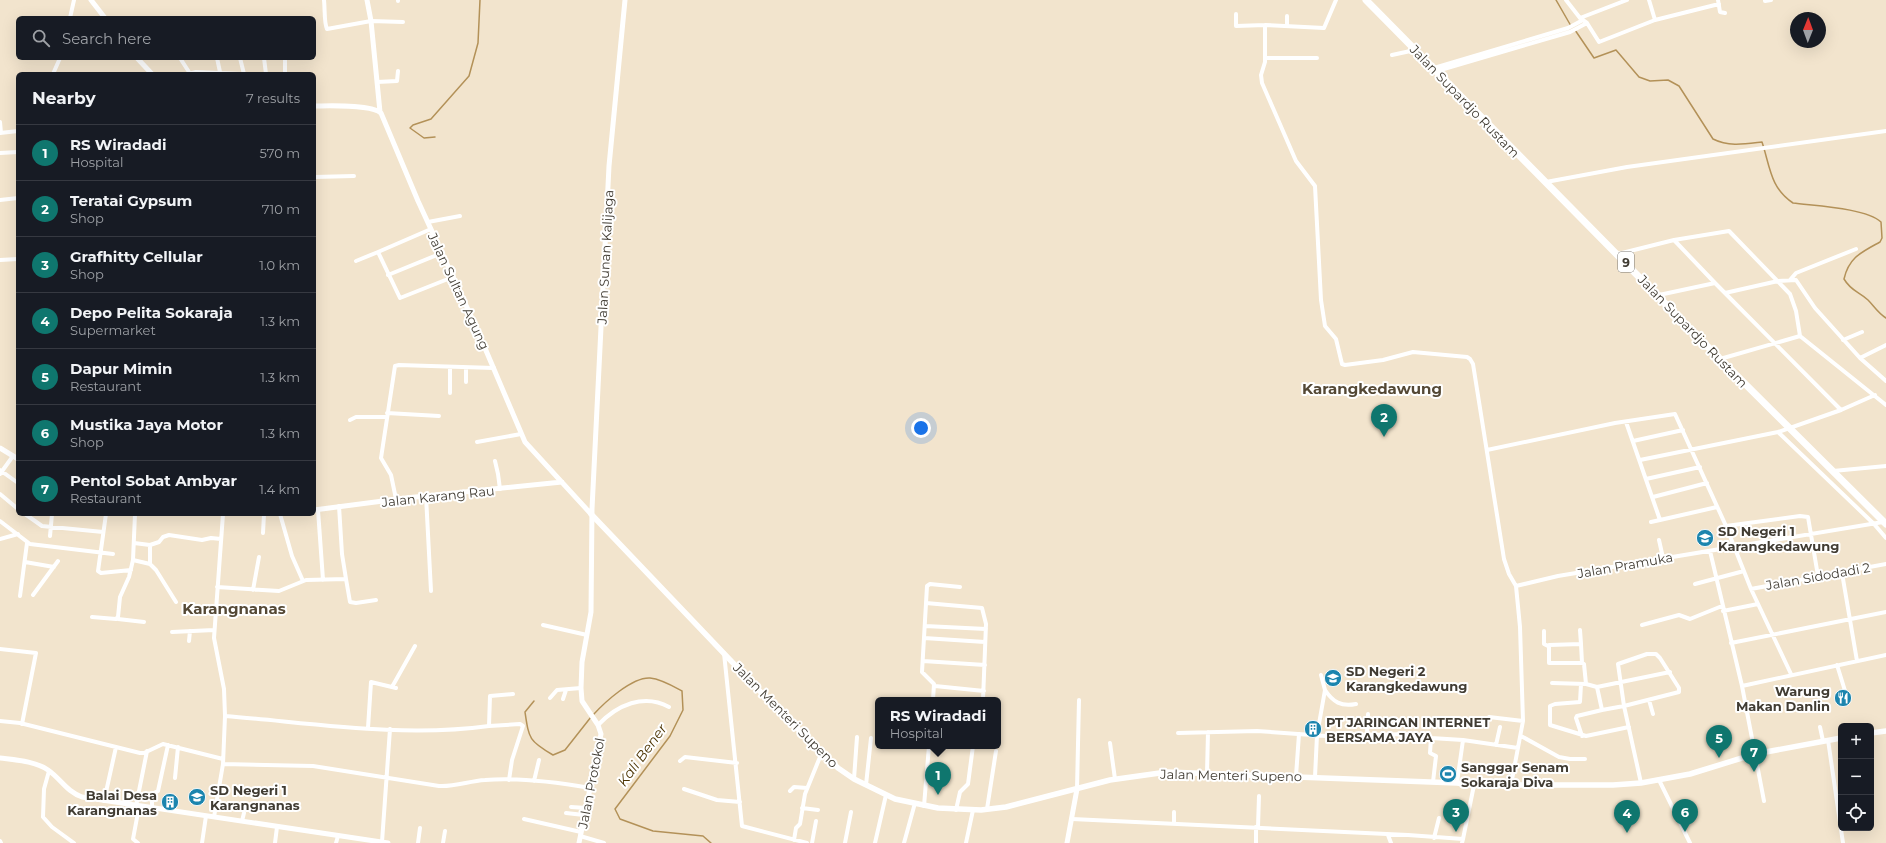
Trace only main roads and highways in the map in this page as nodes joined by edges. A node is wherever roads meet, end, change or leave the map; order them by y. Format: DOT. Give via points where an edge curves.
graph roads {
  1 [pos="1366,0"];
  2 [pos="591,514"];
  3 [pos="1885,523"];
  4 [pos="1886,731"];
  5 [pos="1874,733"];
  6 [pos="1838,739"];
  1 -- 3 [label="highway, Jalan Supardjo Rustam / 9"];
  2 -- 6 [label="main road, Jalan Menteri Supeno" via="838,768 886,795 924,806 987,810 1115,779 1167,772 1474,785 1641,784 1690,774 1755,754"];
  4 -- 5 [label="main road"];
}
